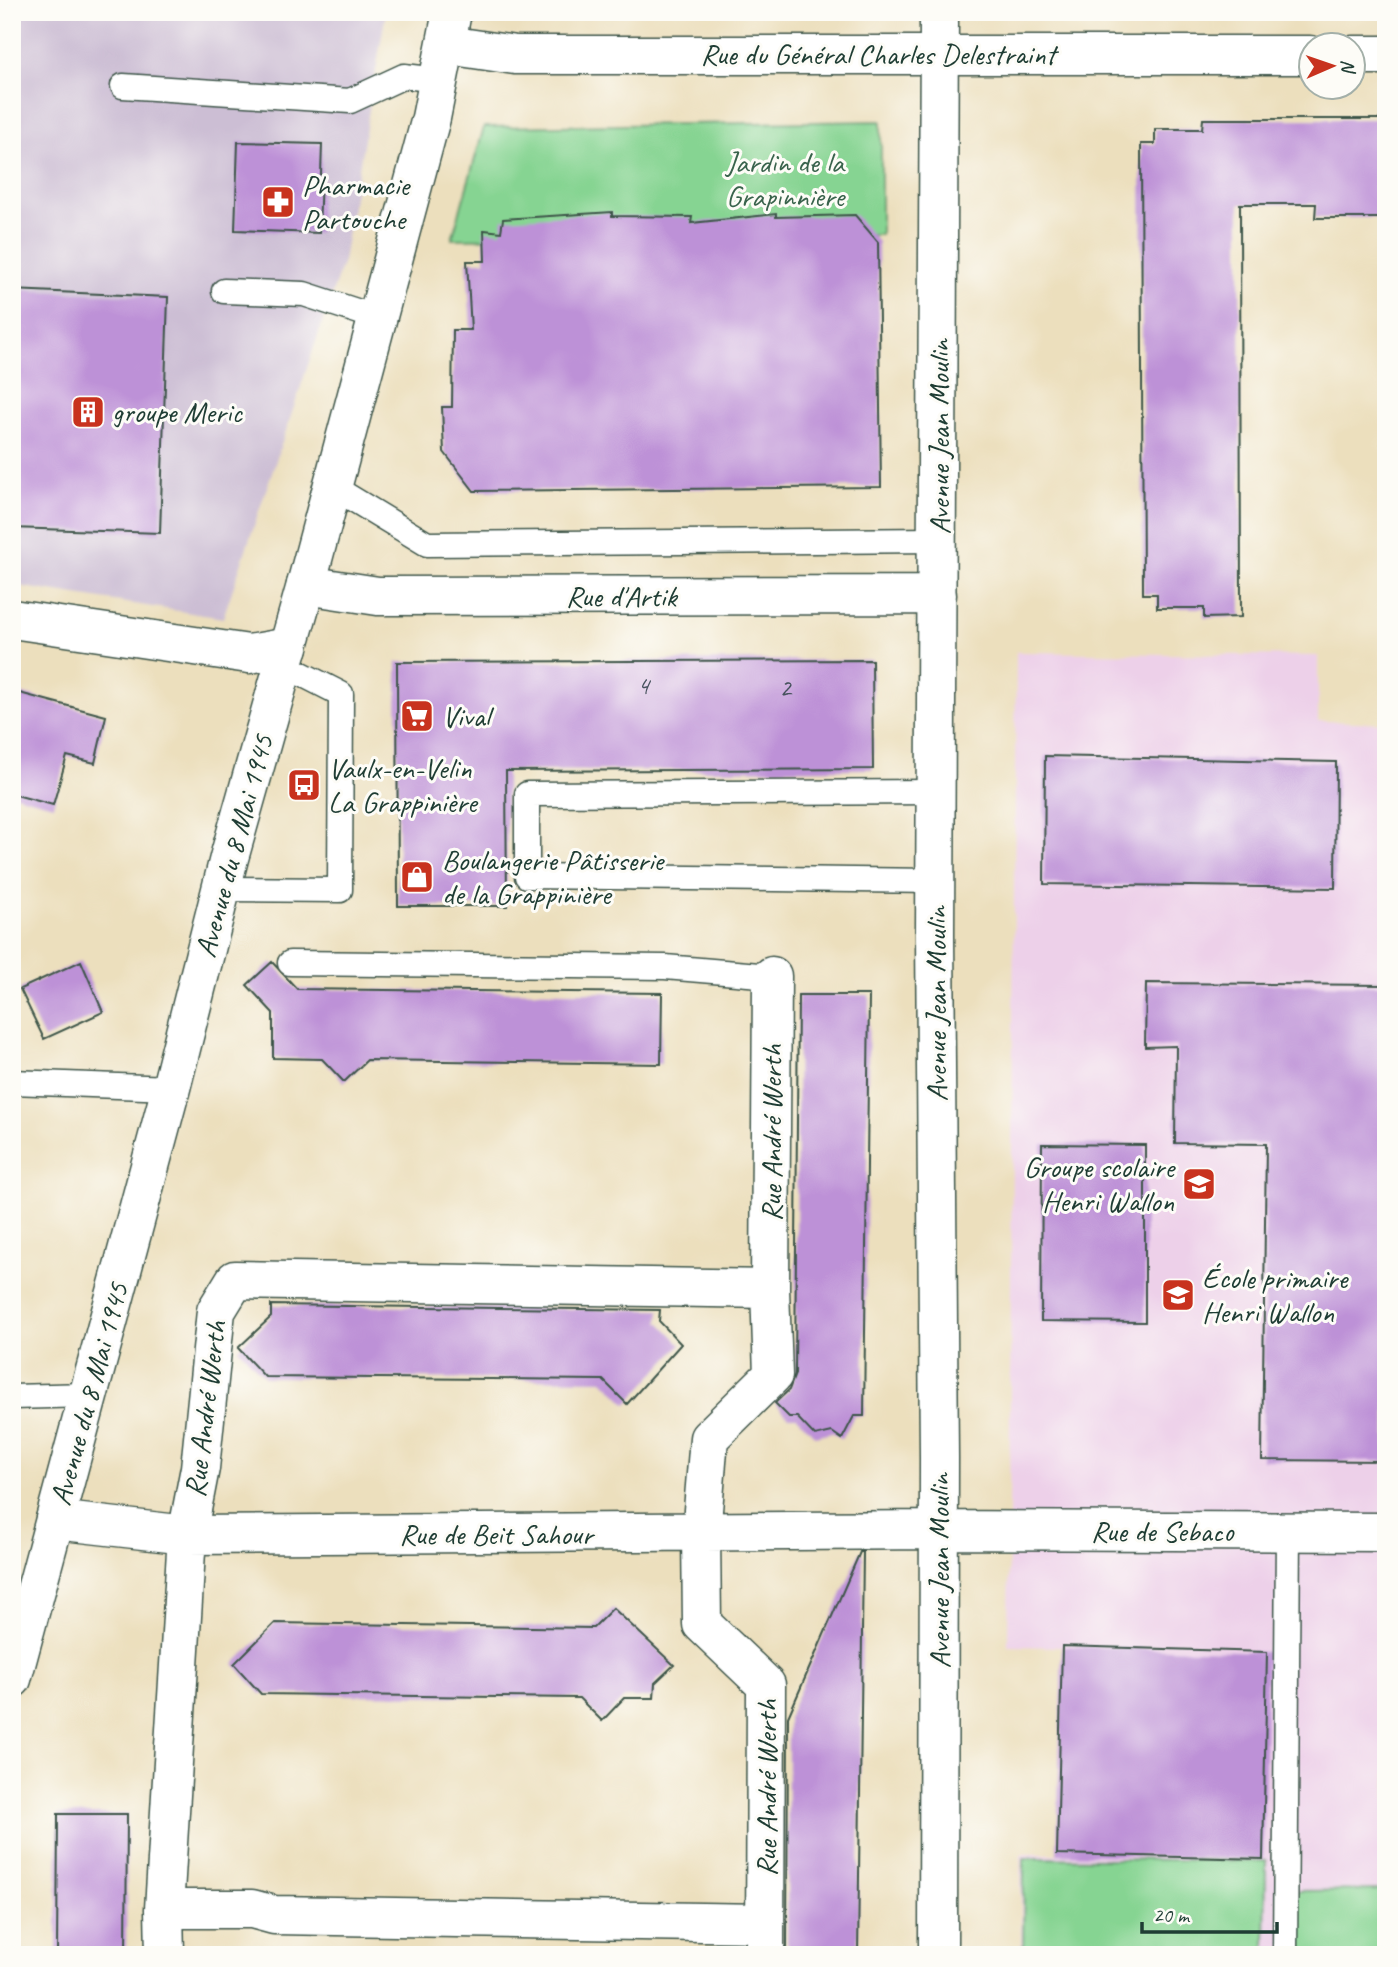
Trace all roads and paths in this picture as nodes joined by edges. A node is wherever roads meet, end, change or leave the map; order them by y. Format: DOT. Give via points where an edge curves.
graph roads {
  1 [pos="939,12"];
  2 [pos="446,46"];
  3 [pos="939,54"];
  4 [pos="1296,55"];
  5 [pos="1366,55"];
  6 [pos="1386,55"];
  7 [pos="123,86"];
  8 [pos="224,291"];
  9 [pos="378,318"];
  10 [pos="333,486"];
  11 [pos="938,540"];
  12 [pos="306,585"];
  13 [pos="937,595"];
  14 [pos="12,619"];
  15 [pos="287,656"];
  16 [pos="936,792"];
  17 [pos="935,881"];
  18 [pos="222,889"];
  19 [pos="289,963"];
  20 [pos="772,976"];
  21 [pos="12,1082"];
  22 [pos="171,1088"];
  23 [pos="770,1289"];
  24 [pos="89,1395"];
  25 [pos="12,1397"];
  26 [pos="55,1520"];
  27 [pos="937,1530"];
  28 [pos="1288,1531"];
  29 [pos="1386,1532"];
  30 [pos="701,1534"];
  31 [pos="187,1535"];
  32 [pos="12,1679"];
  33 [pos="164,1909"];
  34 [pos="765,1939"];
  35 [pos="165,1955"];
  36 [pos="938,1955"];
  37 [pos="1285,1955"];
  1 -- 3 [label="street, Avenue Jean Moulin"];
  2 -- 3 [label="street, Rue du Général Charles Delestraint" via="515,55"];
  2 -- 7 [label="lane" via="404,76 350,101"];
  2 -- 9 [label="street, Avenue du 8 Mai 1945"];
  3 -- 4 [label="street, Rue du Général Charles Delestraint"];
  3 -- 11 [label="street, Avenue Jean Moulin"];
  5 -- 6 [label="street"];
  8 -- 9 [label="lane" via="304,294"];
  9 -- 10 [label="street, Avenue du 8 Mai 1945"];
  10 -- 11 [label="lane, Rue d'Artik" via="427,544"];
  10 -- 12 [label="street, Avenue du 8 Mai 1945"];
  11 -- 13 [label="street, Avenue Jean Moulin"];
  12 -- 13 [label="street, Rue d'Artik" via="378,596"];
  12 -- 15 [label="street, Avenue du 8 Mai 1945"];
  13 -- 16 [label="street, Avenue Jean Moulin"];
  14 -- 15 [label="street"];
  15 -- 18 [label="street, Avenue du 8 Mai 1945"];
  15 -- 18 [label="lane" via="341,694 340,890"];
  16 -- 17 [label="street, Avenue Jean Moulin"];
  16 -- 17 [label="lane" via="527,794 527,876"];
  17 -- 27 [label="street, Avenue Jean Moulin"];
  18 -- 22 [label="street, Avenue du 8 Mai 1945"];
  19 -- 20 [label="lane" via="665,967"];
  20 -- 23 [label="street, Rue André Werth"];
  21 -- 22 [label="lane"];
  22 -- 24 [label="street, Avenue du 8 Mai 1945"];
  23 -- 30 [label="street, Rue André Werth" via="773,1375 709,1438"];
  23 -- 31 [label="street, Rue André Werth" via="235,1280 216,1311 200,1468"];
  24 -- 25 [label="lane"];
  24 -- 26 [label="street, Avenue du 8 Mai 1945"];
  26 -- 31 [label="street, Rue de Beit Sahour"];
  26 -- 32 [label="street, Avenue du 8 Mai 1945"];
  27 -- 28 [label="street, Rue de Sebaco"];
  27 -- 30 [label="street, Rue de Beit Sahour"];
  27 -- 36 [label="street, Avenue Jean Moulin"];
  28 -- 29 [label="street, Rue de Sebaco"];
  28 -- 37 [label="lane"];
  30 -- 31 [label="street, Rue de Beit Sahour"];
  30 -- 34 [label="street, Rue André Werth" via="702,1624 766,1685"];
  31 -- 33 [label="street, Rue André Werth"];
  33 -- 34 [label="street, Rue André Werth" via="252,1909 288,1915"];
  33 -- 35 [label="street, Rue André Werth"];
}
